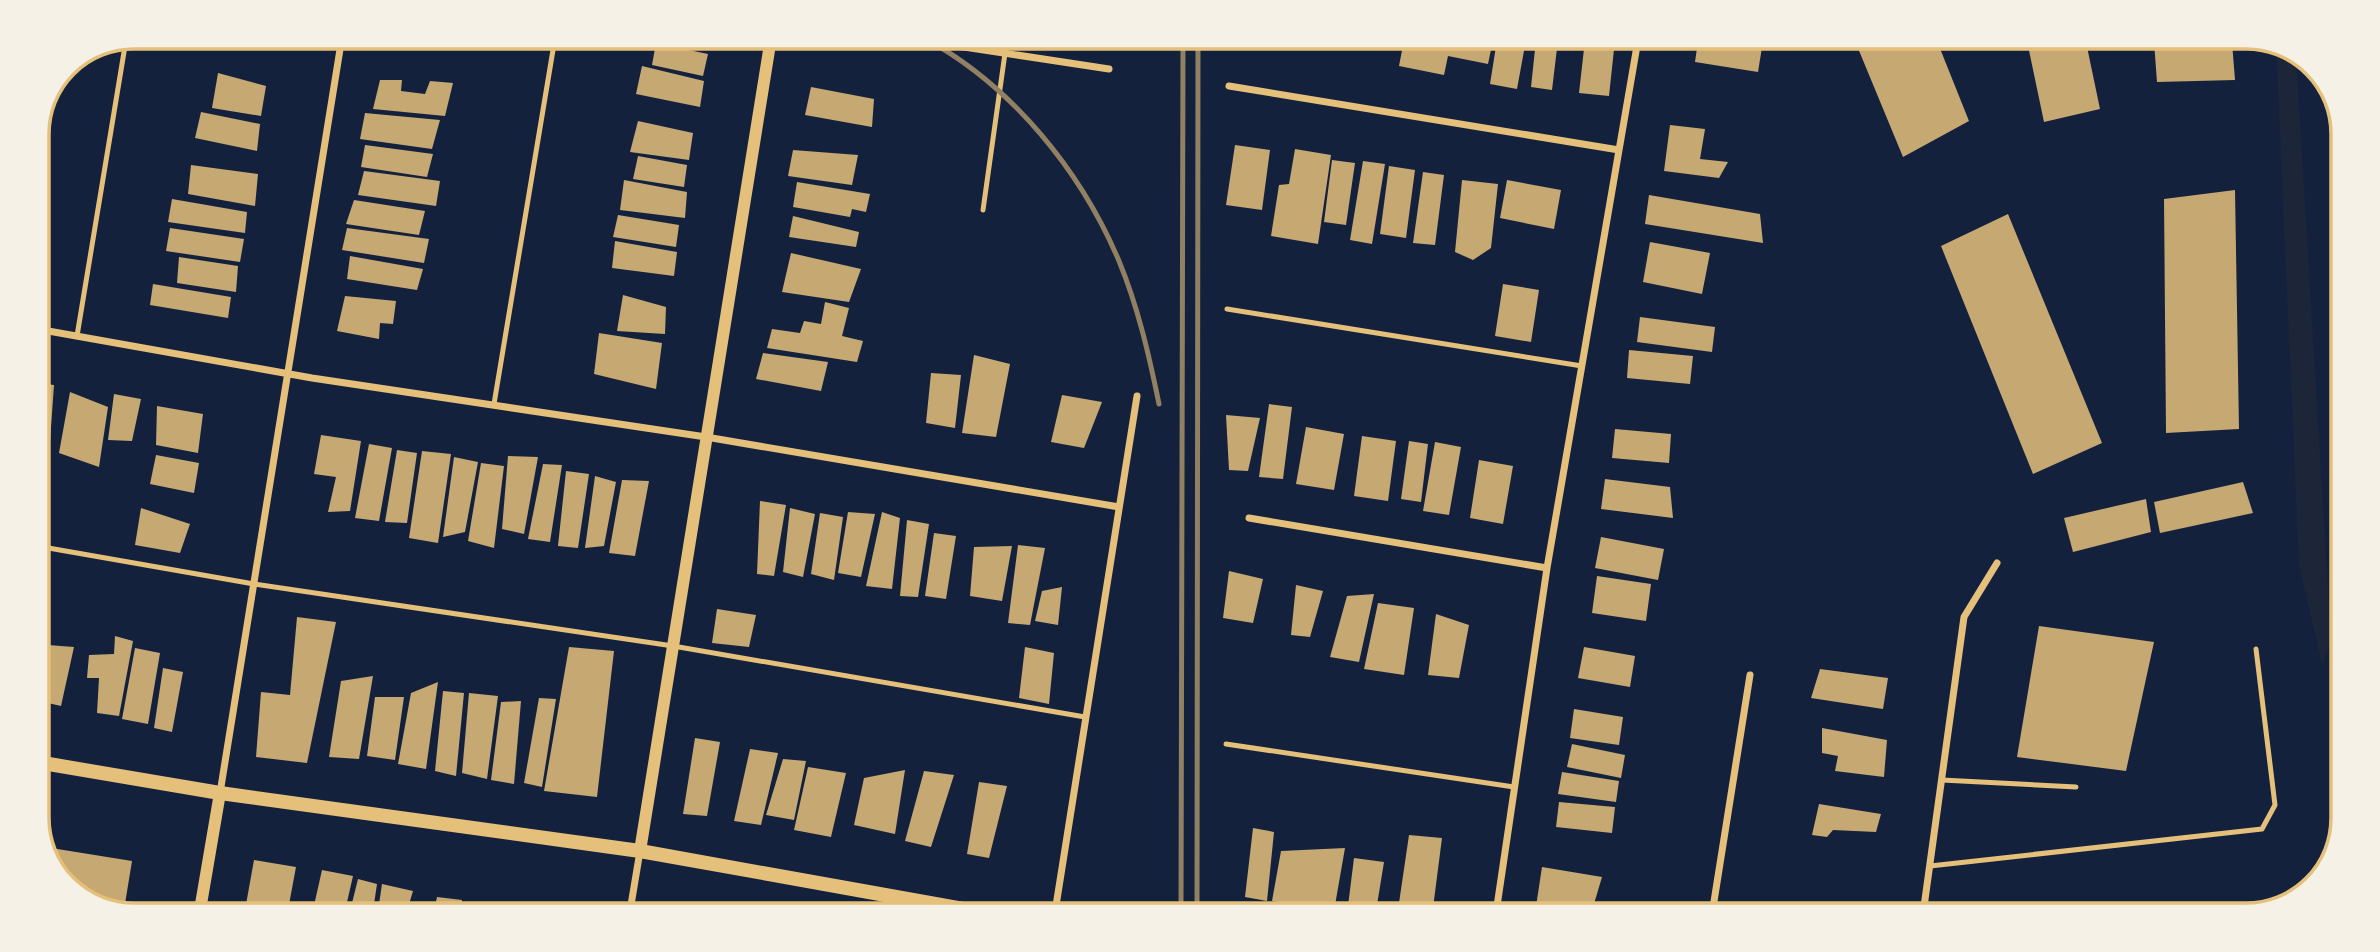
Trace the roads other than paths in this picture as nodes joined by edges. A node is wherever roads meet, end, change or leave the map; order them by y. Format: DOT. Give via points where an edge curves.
graph roads {
  1 [pos="340,49"];
  2 [pos="553,49"];
  3 [pos="769,49"];
  4 [pos="978,49"];
  5 [pos="1006,49"];
  6 [pos="1636,49"];
  7 [pos="124,50"];
  8 [pos="1005,53"];
  9 [pos="1109,69"];
  10 [pos="1229,86"];
  11 [pos="1619,150"];
  12 [pos="983,210"];
  13 [pos="1227,309"];
  14 [pos="49,331"];
  15 [pos="77,336"];
  16 [pos="1582,366"];
  17 [pos="289,372"];
  18 [pos="1137,396"];
  19 [pos="494,404"];
  20 [pos="706,437"];
  21 [pos="1119,507"];
  22 [pos="1249,518"];
  23 [pos="49,548"];
  24 [pos="1997,563"];
  25 [pos="1547,568"];
  26 [pos="254,584"];
  27 [pos="673,646"];
  28 [pos="2256,649"];
  29 [pos="1749,675"];
  30 [pos="1085,718"];
  31 [pos="1226,744"];
  32 [pos="49,764"];
  33 [pos="1942,780"];
  34 [pos="2076,787"];
  35 [pos="1514,788"];
  36 [pos="220,793"];
  37 [pos="639,851"];
  38 [pos="1930,866"];
  39 [pos="201,903"];
  40 [pos="631,903"];
  41 [pos="930,903"];
  42 [pos="1056,903"];
  43 [pos="1497,903"];
  44 [pos="1714,903"];
  45 [pos="1925,903"];
  1 -- 17 [label="street"];
  2 -- 19 [label="lane"];
  3 -- 20 [label="street"];
  4 -- 8 [label="street"];
  5 -- 8 [label="lane"];
  6 -- 11 [label="street"];
  7 -- 15 [label="lane"];
  8 -- 9 [label="street"];
  8 -- 12 [label="lane"];
  10 -- 11 [label="street"];
  11 -- 16 [label="street"];
  13 -- 16 [label="lane"];
  14 -- 15 [label="street"];
  15 -- 17 [label="street"];
  16 -- 25 [label="street"];
  17 -- 19 [label="street"];
  17 -- 26 [label="street"];
  18 -- 21 [label="street"];
  19 -- 20 [label="street"];
  20 -- 21 [label="street"];
  20 -- 27 [label="street"];
  21 -- 30 [label="street"];
  22 -- 25 [label="street"];
  23 -- 26 [label="lane"];
  24 -- 33 [label="street" via="1964,617"];
  25 -- 35 [label="street"];
  26 -- 27 [label="lane"];
  26 -- 36 [label="street"];
  27 -- 30 [label="lane"];
  27 -- 37 [label="street"];
  28 -- 38 [label="lane" via="2275,805 2262,830"];
  29 -- 44 [label="street"];
  30 -- 42 [label="street"];
  31 -- 35 [label="lane"];
  32 -- 36 [label="main road"];
  33 -- 34 [label="lane"];
  33 -- 38 [label="street"];
  35 -- 43 [label="street"];
  36 -- 37 [label="main road"];
  36 -- 39 [label="street"];
  37 -- 40 [label="street"];
  37 -- 41 [label="main road"];
  38 -- 45 [label="street"];
}
